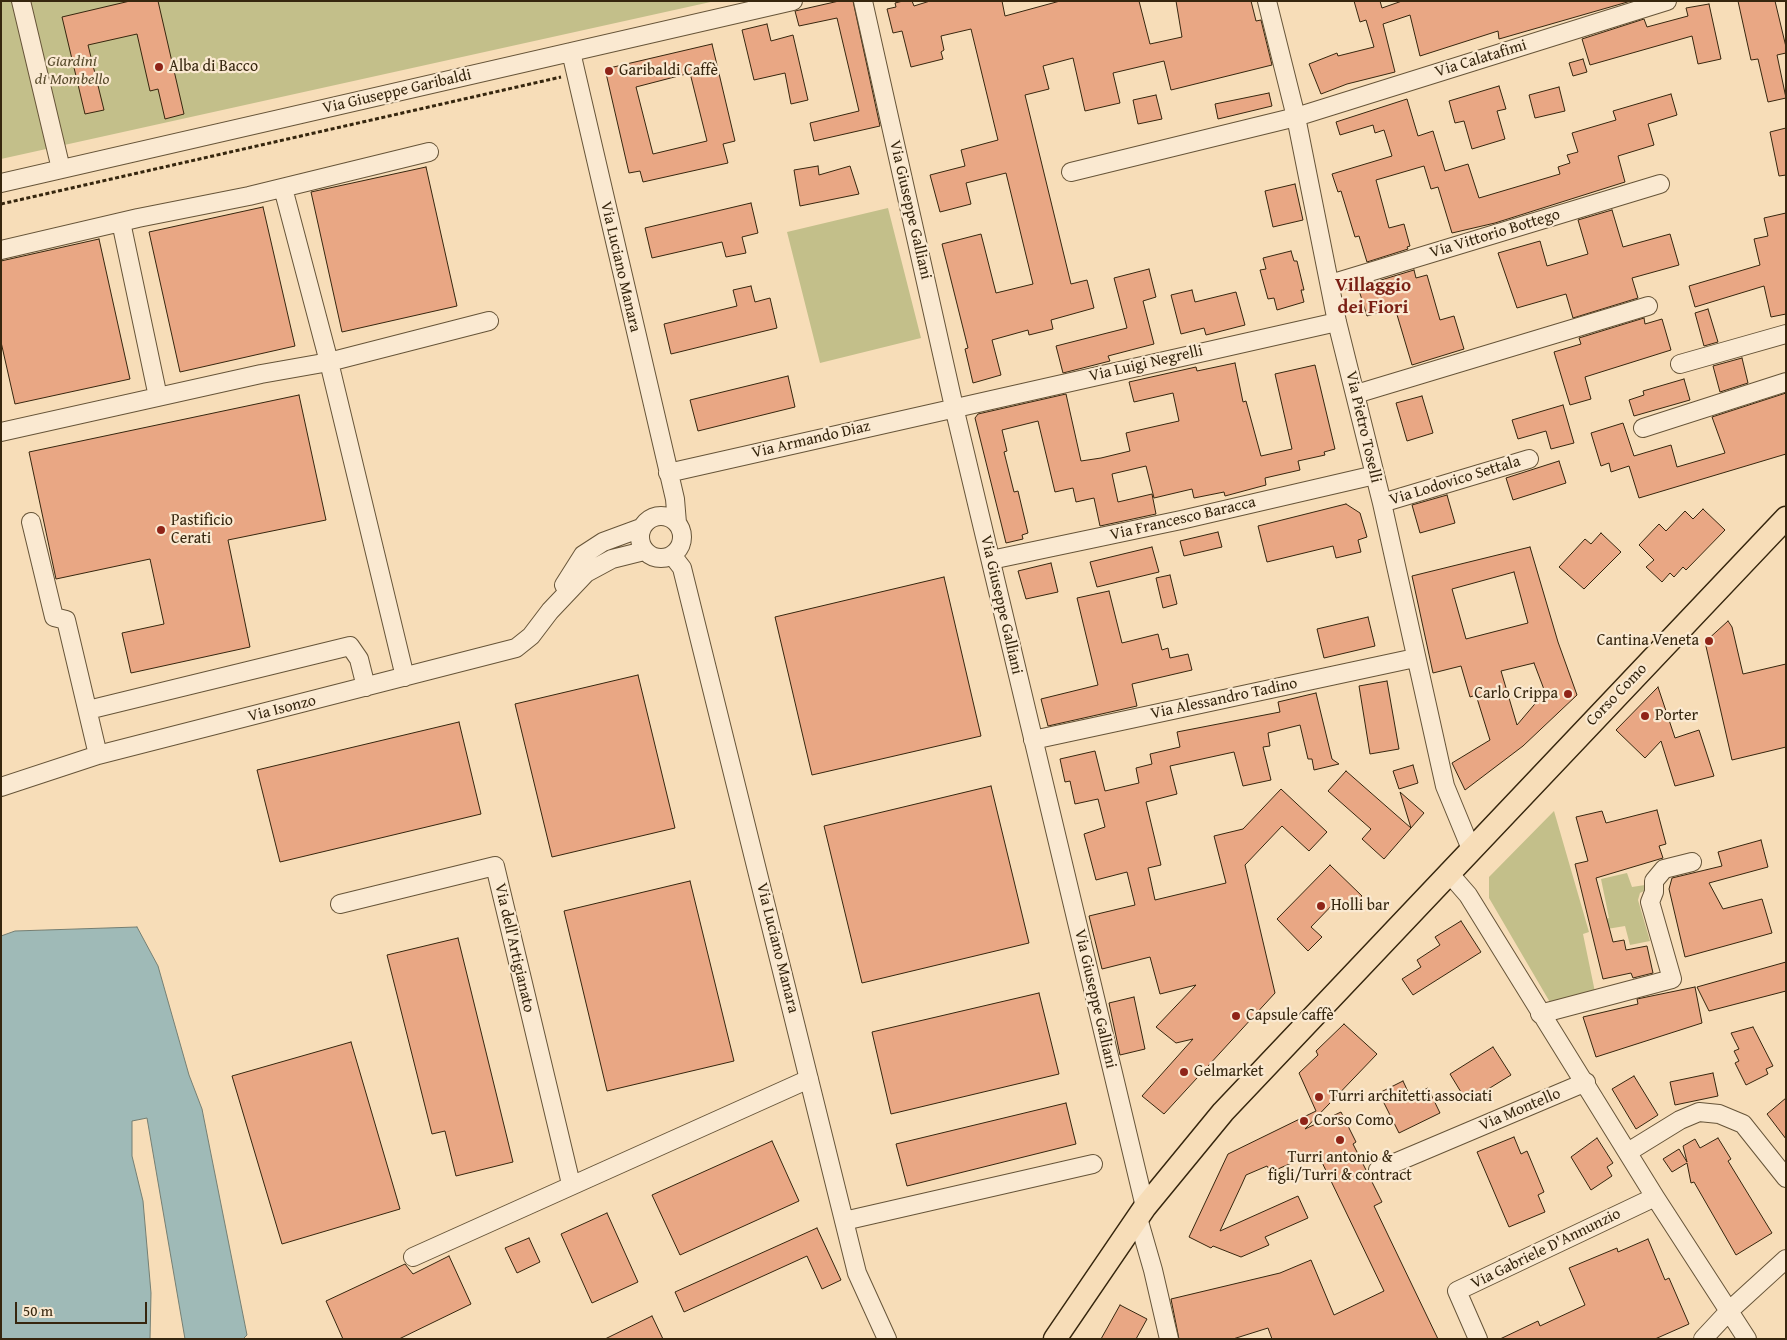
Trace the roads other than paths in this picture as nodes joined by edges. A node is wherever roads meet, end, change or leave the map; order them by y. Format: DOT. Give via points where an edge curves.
graph roads {
  1 [pos="21,1"];
  2 [pos="793,1"];
  3 [pos="863,1"];
  4 [pos="1267,1"];
  5 [pos="1667,1"];
  6 [pos="571,52"];
  7 [pos="1296,117"];
  8 [pos="429,152"];
  9 [pos="61,169"];
  10 [pos="1071,172"];
  11 [pos="1,183"];
  12 [pos="1660,184"];
  13 [pos="283,188"];
  14 [pos="121,222"];
  15 [pos="1,250"];
  16 [pos="1330,284"];
  17 [pos="1648,306"];
  18 [pos="489,321"];
  19 [pos="1337,322"];
  20 [pos="1786,334"];
  21 [pos="329,362"];
  22 [pos="1680,364"];
  23 [pos="1786,382"];
  24 [pos="1356,394"];
  25 [pos="158,397"];
  26 [pos="954,407"];
  27 [pos="1643,428"];
  28 [pos="1,432"];
  29 [pos="1529,459"];
  30 [pos="1375,475"];
  31 [pos="669,478"];
  32 [pos="1382,504"];
  33 [pos="655,517"];
  34 [pos="1786,518"];
  35 [pos="31,522"];
  36 [pos="677,523"];
  37 [pos="641,528"];
  38 [pos="644,552"];
  39 [pos="672,555"];
  40 [pos="991,560"];
  41 [pos="550,611"];
  42 [pos="1415,658"];
  43 [pos="405,676"];
  44 [pos="366,687"];
  45 [pos="88,710"];
  46 [pos="1033,740"];
  47 [pos="98,756"];
  48 [pos="1,787"];
  49 [pos="1471,850"];
  50 [pos="1692,862"];
  51 [pos="1448,872"];
  52 [pos="340,904"];
  53 [pos="1540,1014"];
  54 [pos="809,1079"];
  55 [pos="1586,1082"];
  56 [pos="1628,1152"];
  57 [pos="1093,1164"];
  58 [pos="1378,1170"];
  59 [pos="1786,1178"];
  60 [pos="571,1184"];
  61 [pos="1655,1197"];
  62 [pos="1141,1213"];
  63 [pos="844,1220"];
  64 [pos="413,1257"];
  65 [pos="1786,1259"];
  66 [pos="1730,1310"];
  67 [pos="887,1339"];
  68 [pos="1055,1339"];
  69 [pos="1169,1339"];
  70 [pos="1478,1339"];
  71 [pos="1702,1339"];
  72 [pos="1748,1339"];
  1 -- 9 [label="street"];
  2 -- 6 [label="street, Via Giuseppe Garibaldi"];
  3 -- 26 [label="street, Via Giuseppe Galliani"];
  4 -- 7 [label="street, Via Pietro Toselli"];
  5 -- 7 [label="street, Via Calatafimi"];
  6 -- 9 [label="street, Via Giuseppe Garibaldi"];
  6 -- 31 [label="street, Via Luciano Manara"];
  7 -- 10 [label="street, Via Calatafimi"];
  7 -- 16 [label="street, Via Pietro Toselli"];
  8 -- 13 [label="street"];
  9 -- 11 [label="street, Via Giuseppe Garibaldi"];
  12 -- 16 [label="street, Via Vittorio Bottego"];
  13 -- 14 [label="street"];
  13 -- 21 [label="street"];
  14 -- 15 [label="street"];
  14 -- 25 [label="street"];
  16 -- 19 [label="street, Via Pietro Toselli"];
  17 -- 24 [label="street"];
  18 -- 21 [label="street"];
  19 -- 24 [label="street, Via Pietro Toselli"];
  19 -- 26 [label="street, Via Luigi Negrelli"];
  20 -- 22 [label="street"];
  21 -- 25 [label="street"];
  21 -- 43 [label="street"];
  23 -- 27 [label="street"];
  24 -- 30 [label="street, Via Pietro Toselli"];
  25 -- 28 [label="street"];
  26 -- 31 [label="street, Via Armando Diaz"];
  26 -- 40 [label="street, Via Giuseppe Galliani"];
  29 -- 32 [label="street, Via Lodovico Settala"];
  30 -- 32 [label="street, Via Pietro Toselli"];
  30 -- 40 [label="street, Via Francesco Baracca"];
  31 -- 33 [label="street, Via Luciano Manara" via="664,505"];
  31 -- 36 [label="street, Via Luciano Manara"];
  32 -- 42 [label="street, Via Pietro Toselli"];
  33 -- 36 [label="street" via="667,517"];
  33 -- 37 [label="street"];
  34 -- 49 [label="main road, Corso Como"];
  35 -- 45 [label="street" via="54,617 66,620"];
  36 -- 39 [label="street" via="682,540"];
  37 -- 38 [label="street" via="639,540"];
  37 -- 41 [label="street, Via Isonzo" via="603,542 583,556"];
  38 -- 39 [label="street" via="655,558"];
  38 -- 41 [label="street, Via Isonzo" via="612,559 586,573"];
  39 -- 54 [label="street, Via Luciano Manara" via="682,568"];
  40 -- 46 [label="street, Via Giuseppe Galliani"];
  41 -- 43 [label="street, Via Isonzo" via="531,636 516,648"];
  42 -- 46 [label="street, Via Alessandro Tadino"];
  42 -- 49 [label="street, Via Pietro Toselli" via="1445,786"];
  43 -- 44 [label="street, Via Isonzo"];
  44 -- 45 [label="street" via="359,658 350,646"];
  44 -- 47 [label="street, Via Isonzo"];
  45 -- 47 [label="street"];
  46 -- 62 [label="street, Via Giuseppe Galliani"];
  47 -- 48 [label="street, Via Isonzo"];
  49 -- 51 [label="main road, Corso Como"];
  50 -- 53 [label="street" via="1664,869 1654,881 1650,902 1672,979"];
  51 -- 53 [label="street" via="1468,895"];
  51 -- 62 [label="main road, Corso Como" via="1236,1098"];
  52 -- 60 [label="street, Via dell'Artigianato" via="494,866"];
  53 -- 55 [label="street"];
  54 -- 60 [label="street"];
  54 -- 63 [label="street, Via Luciano Manara"];
  55 -- 56 [label="street"];
  55 -- 58 [label="street, Via Montello"];
  56 -- 59 [label="street" via="1699,1112 1719,1114 1743,1124"];
  56 -- 61 [label="street"];
  57 -- 63 [label="street"];
  60 -- 64 [label="street"];
  61 -- 66 [label="street"];
  61 -- 70 [label="street, Via Gabriele D'Annunzio" via="1457,1291"];
  62 -- 68 [label="main road, Corso Como"];
  62 -- 69 [label="street, Via Giuseppe Galliani"];
  63 -- 67 [label="street, Via Luciano Manara" via="857,1273"];
  65 -- 66 [label="street"];
  66 -- 71 [label="street"];
  66 -- 72 [label="street"];
}
